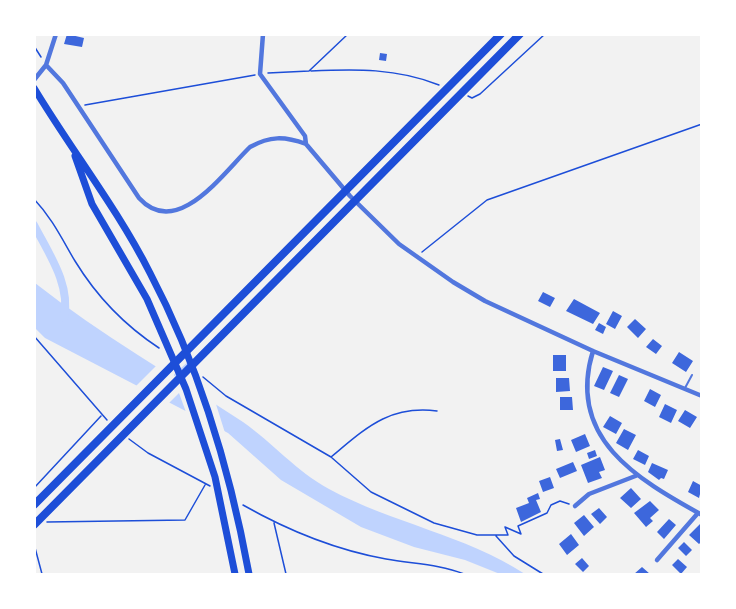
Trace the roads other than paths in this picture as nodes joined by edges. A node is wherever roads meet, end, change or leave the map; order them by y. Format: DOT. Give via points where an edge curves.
graph roads {
  1 [pos="56,34"];
  2 [pos="263,34"];
  3 [pos="501,34"];
  4 [pos="520,34"];
  5 [pos="46,65"];
  6 [pos="34,80"];
  7 [pos="34,88"];
  8 [pos="306,144"];
  9 [pos="74,150"];
  10 [pos="593,351"];
  11 [pos="692,375"];
  12 [pos="685,388"];
  13 [pos="702,396"];
  14 [pos="638,475"];
  15 [pos="34,506"];
  16 [pos="575,506"];
  17 [pos="700,514"];
  18 [pos="36,523"];
  19 [pos="657,560"];
  20 [pos="235,574"];
  21 [pos="249,574"];
  1 -- 5 [label="street"];
  2 -- 8 [label="street" via="260,74 305,136"];
  3 -- 15 [label="highway"];
  4 -- 18 [label="highway"];
  5 -- 6 [label="street"];
  5 -- 8 [label="street" via="63,83 139,198 147,208 160,213 183,210 262,140 287,137"];
  7 -- 9 [label="highway"];
  8 -- 10 [label="street" via="350,196 415,258 485,301"];
  9 -- 20 [label="highway" via="92,204 159,323 195,413 224,512"];
  9 -- 21 [label="highway" via="126,230 174,324 211,416 239,519"];
  10 -- 12 [label="street"];
  10 -- 14 [label="street" via="587,381 595,426 604,445"];
  11 -- 12 [label="lane"];
  12 -- 13 [label="street"];
  14 -- 16 [label="street" via="589,494"];
  14 -- 17 [label="street"];
  17 -- 19 [label="street"];
}
